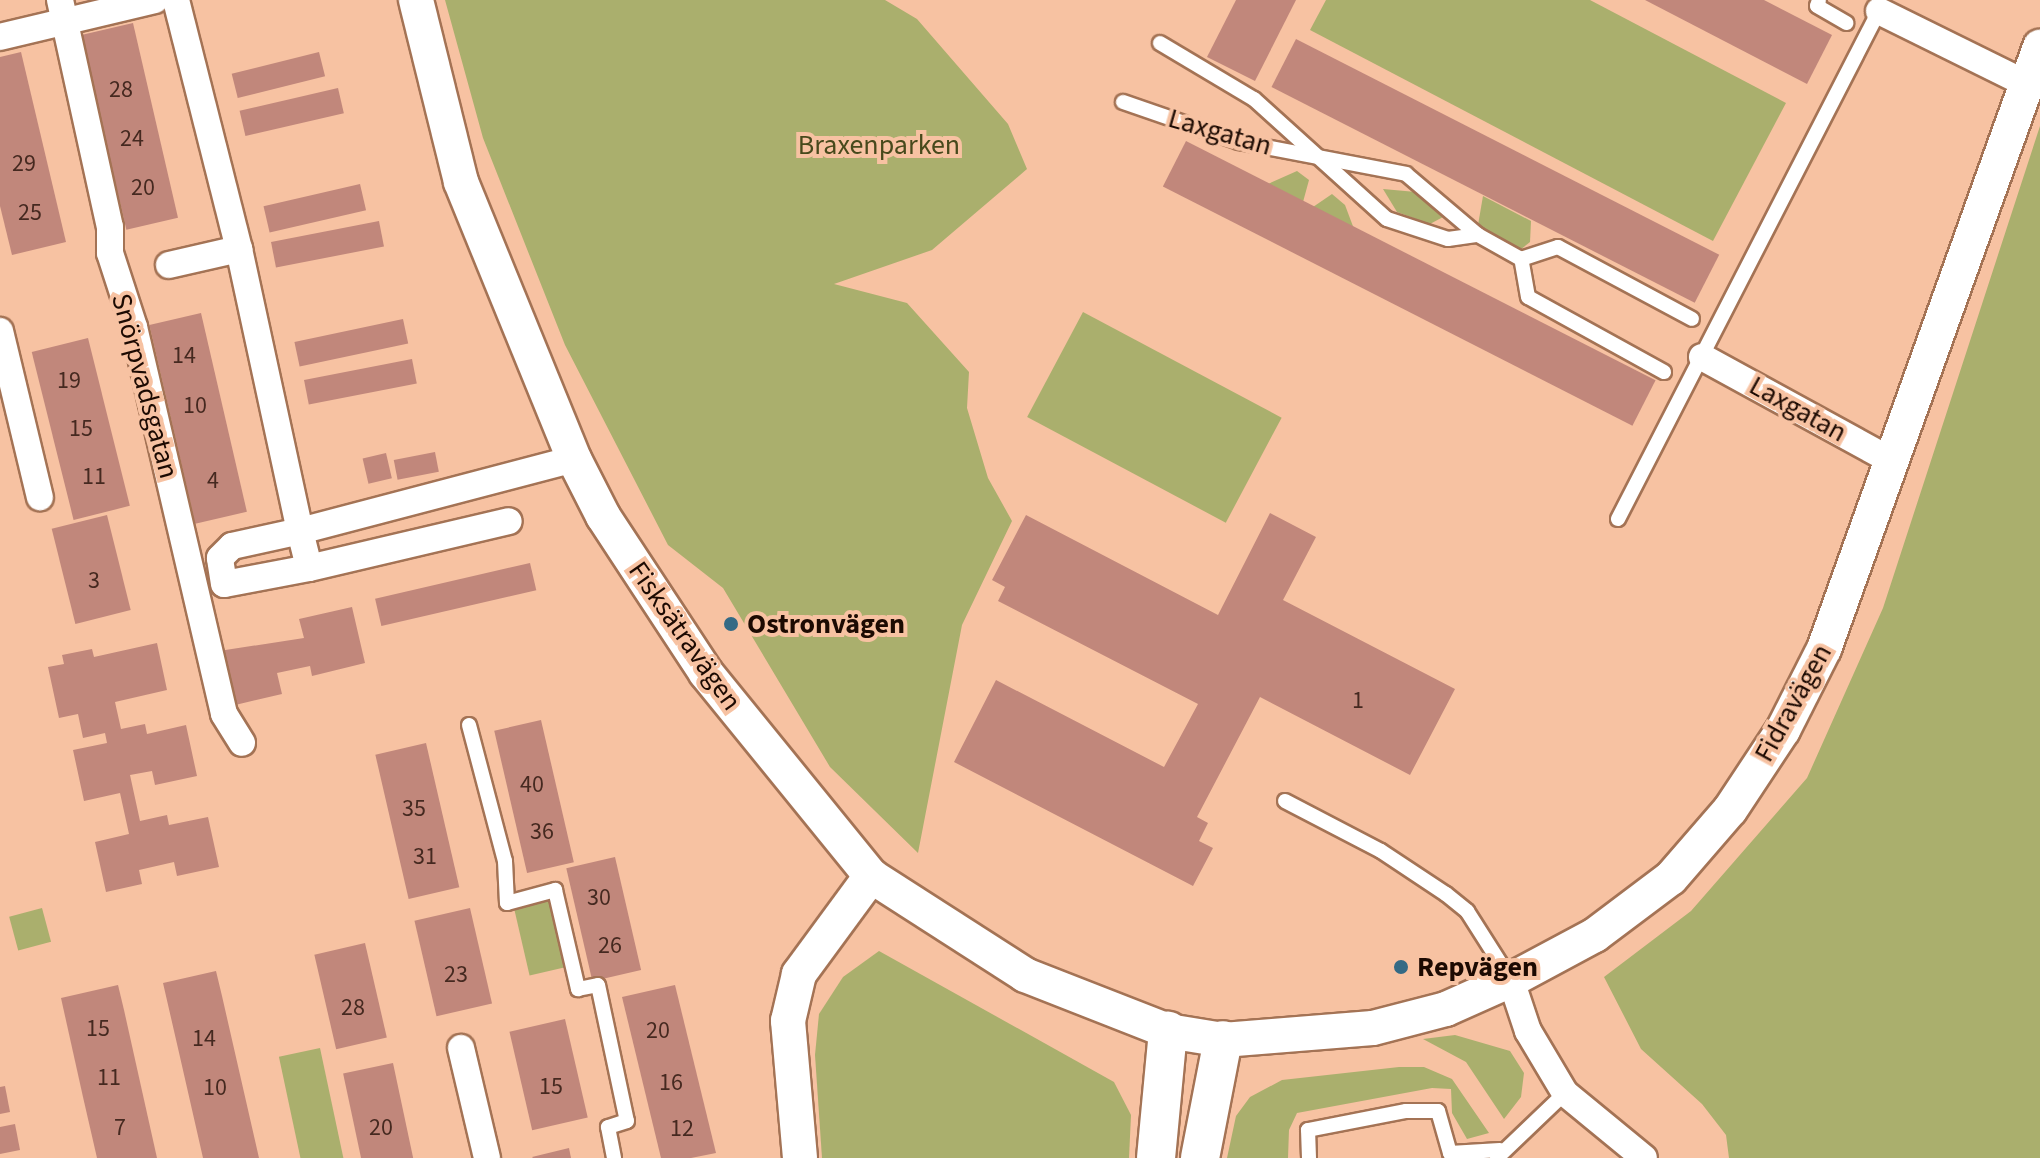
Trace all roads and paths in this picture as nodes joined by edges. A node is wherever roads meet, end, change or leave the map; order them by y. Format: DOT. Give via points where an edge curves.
graph roads {
  1 [pos="155,0"];
  2 [pos="176,0"];
  3 [pos="416,0"];
  4 [pos="1819,0"];
  5 [pos="1882,5"];
  6 [pos="62,12"];
  7 [pos="1847,23"];
  8 [pos="0,37"];
  9 [pos="1160,43"];
  10 [pos="2040,47"];
  11 [pos="2025,83"];
  12 [pos="1123,102"];
  13 [pos="1319,156"];
  14 [pos="1478,235"];
  15 [pos="239,249"];
  16 [pos="1521,259"];
  17 [pos="169,265"];
  18 [pos="1692,319"];
  19 [pos="0,331"];
  20 [pos="1702,357"];
  21 [pos="1664,372"];
  22 [pos="574,459"];
  23 [pos="1894,462"];
  24 [pos="40,497"];
  25 [pos="1618,519"];
  26 [pos="509,521"];
  27 [pos="300,531"];
  28 [pos="309,568"];
  29 [pos="469,725"];
  30 [pos="242,743"];
  31 [pos="1285,801"];
  32 [pos="871,876"];
  33 [pos="1511,980"];
  34 [pos="1168,1031"];
  35 [pos="1223,1040"];
  36 [pos="461,1048"];
  37 [pos="1565,1093"];
  38 [pos="1499,1154"];
  39 [pos="1450,1156"];
  40 [pos="487,1158"];
  41 [pos="614,1158"];
  42 [pos="800,1158"];
  43 [pos="1156,1158"];
  44 [pos="1200,1158"];
  45 [pos="1309,1158"];
  46 [pos="1644,1158"];
  1 -- 6 [label="street"];
  2 -- 15 [label="street"];
  3 -- 22 [label="street, Fisksätravägen" via="461,182"];
  4 -- 7 [label="lane" via="1817,6"];
  5 -- 11 [label="street"];
  5 -- 20 [label="lane"];
  6 -- 8 [label="street"];
  6 -- 30 [label="street, Snörpvadsgatan" via="110,227 110,253 134,327 224,714"];
  9 -- 13 [label="lane, Laxgatan" via="1254,99"];
  10 -- 11 [label="street, Fidravägen"];
  11 -- 23 [label="street, Fidravägen"];
  12 -- 13 [label="lane, Laxgatan" via="1239,142"];
  13 -- 14 [label="lane, Laxgatan" via="1406,174"];
  13 -- 14 [label="lane, Laxgatan" via="1387,219 1448,239"];
  14 -- 16 [label="lane, Laxgatan"];
  15 -- 17 [label="street, Snörpvadsgatan"];
  15 -- 27 [label="street"];
  16 -- 18 [label="lane" via="1558,247"];
  16 -- 21 [label="lane" via="1528,297"];
  19 -- 24 [label="street"];
  20 -- 23 [label="street, Laxgatan"];
  20 -- 25 [label="lane"];
  22 -- 27 [label="street"];
  22 -- 32 [label="street, Fisksätravägen" via="603,516 706,673"];
  23 -- 33 [label="street, Fidravägen" via="1824,649 1783,730 1730,810 1671,878 1595,935"];
  26 -- 28 [label="street"];
  27 -- 28 [label="street"];
  27 -- 28 [label="street" via="225,551 219,566 224,584"];
  29 -- 41 [label="lane" via="505,861 507,903 555,890 578,989 598,985 627,1121 608,1127"];
  31 -- 33 [label="lane" via="1381,851 1446,894 1467,911"];
  32 -- 34 [label="street, Fisksätravägen" via="1025,975"];
  32 -- 42 [label="street" via="799,974 788,1021"];
  33 -- 35 [label="street, Fidravägen" via="1446,1009 1373,1028"];
  33 -- 37 [label="street" via="1528,1031"];
  34 -- 35 [label="street, Fisksätravägen"];
  34 -- 43 [label="main road"];
  35 -- 44 [label="main road"];
  36 -- 40 [label="street"];
  37 -- 38 [label="lane"];
  37 -- 46 [label="street"];
  38 -- 39 [label="lane"];
  39 -- 45 [label="lane" via="1438,1111 1406,1111 1308,1130"];
}
